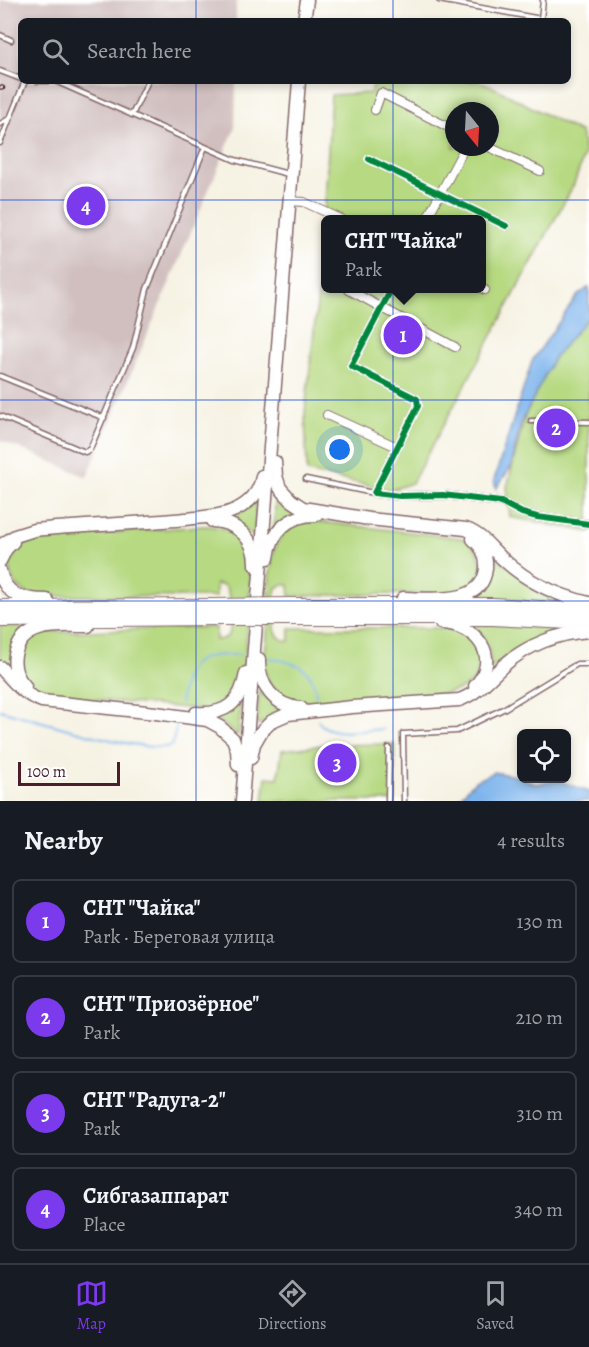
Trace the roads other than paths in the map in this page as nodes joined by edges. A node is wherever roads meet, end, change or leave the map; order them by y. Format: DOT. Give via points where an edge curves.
graph roads {
  1 [pos="307,0"];
  2 [pos="439,0"];
  3 [pos="543,0"];
  4 [pos="304,18"];
  5 [pos="531,18"];
  6 [pos="541,18"];
  7 [pos="0,35"];
  8 [pos="11,40"];
  9 [pos="0,71"];
  10 [pos="18,78"];
  11 [pos="22,84"];
  12 [pos="62,84"];
  13 [pos="147,84"];
  14 [pos="299,84"];
  15 [pos="375,110"];
  16 [pos="132,115"];
  17 [pos="9,119"];
  18 [pos="0,124"];
  19 [pos="445,125"];
  20 [pos="0,143"];
  21 [pos="205,147"];
  22 [pos="499,152"];
  23 [pos="460,156"];
  24 [pos="369,159"];
  25 [pos="540,171"];
  26 [pos="292,175"];
  27 [pos="440,195"];
  28 [pos="290,201"];
  29 [pos="334,215"];
  30 [pos="428,215"];
  31 [pos="483,215"];
  32 [pos="486,217"];
  33 [pos="506,226"];
  34 [pos="284,266"];
  35 [pos="355,293"];
  36 [pos="390,293"];
  37 [pos="383,308"];
  38 [pos="455,347"];
  39 [pos="0,377"];
  40 [pos="327,415"];
  41 [pos="0,416"];
  42 [pos="104,418"];
  43 [pos="531,421"];
  44 [pos="589,422"];
  45 [pos="397,447"];
  46 [pos="306,478"];
  47 [pos="374,493"];
  48 [pos="369,519"];
  49 [pos="160,522"];
  50 [pos="403,523"];
  51 [pos="589,524"];
  52 [pos="104,526"];
  53 [pos="0,546"];
  54 [pos="0,561"];
  55 [pos="0,571"];
  56 [pos="258,597"];
  57 [pos="589,603"];
  58 [pos="0,607"];
  59 [pos="308,611"];
  60 [pos="589,611"];
  61 [pos="198,612"];
  62 [pos="0,620"];
  63 [pos="589,623"];
  64 [pos="589,631"];
  65 [pos="256,632"];
  66 [pos="589,664"];
  67 [pos="0,667"];
  68 [pos="393,704"];
  69 [pos="106,707"];
  70 [pos="352,707"];
  71 [pos="156,712"];
  72 [pos="389,748"];
  73 [pos="235,801"];
  74 [pos="242,801"];
  75 [pos="247,801"];
  76 [pos="388,801"];
  77 [pos="404,801"];
  1 -- 4 [label="main road"];
  2 -- 5 [label="lane"];
  3 -- 6 [label="lane"];
  7 -- 8 [label="lane"];
  9 -- 10 [label="lane"];
  11 -- 17 [label="lane"];
  12 -- 16 [label="lane"];
  13 -- 16 [label="lane"];
  14 -- 26 [label="main road"];
  15 -- 19 [label="street" via="381,93"];
  16 -- 21 [label="lane"];
  17 -- 18 [label="lane"];
  17 -- 20 [label="lane"];
  21 -- 26 [label="lane" via="235,160"];
  21 -- 42 [label="lane" via="147,289 133,348"];
  22 -- 25 [label="street"];
  23 -- 27 [label="street"];
  24 -- 27 [label="street"];
  26 -- 28 [label="main road"];
  27 -- 30 [label="street"];
  27 -- 31 [label="street"];
  28 -- 29 [label="street" via="304,202"];
  28 -- 34 [label="main road"];
  32 -- 33 [label="street"];
  34 -- 48 [label="main road" via="288,305 275,467 278,483 286,496 303,508"];
  34 -- 49 [label="main road" via="276,308 259,489 246,504 226,514"];
  34 -- 56 [label="main road"];
  35 -- 37 [label="street"];
  36 -- 37 [label="street"];
  37 -- 38 [label="street"];
  37 -- 45 [label="street" via="351,366 417,399 418,406"];
  39 -- 42 [label="lane"];
  40 -- 45 [label="street"];
  41 -- 42 [label="lane" via="85,452"];
  43 -- 44 [label="lane"];
  45 -- 47 [label="street"];
  46 -- 47 [label="lane"];
  47 -- 51 [label="street" via="501,502 537,517"];
  48 -- 50 [label="main road"];
  48 -- 56 [label="main road" via="314,515 285,524 271,543"];
  49 -- 52 [label="main road"];
  49 -- 56 [label="main road" via="219,521 238,529 253,548"];
  50 -- 57 [label="main road" via="469,530 536,583"];
  50 -- 59 [label="main road" via="459,532 472,538 486,558 485,575 479,586 455,598 342,599"];
  52 -- 53 [label="main road" via="33,530"];
  52 -- 54 [label="main road" via="23,537 9,546"];
  55 -- 61 [label="main road" via="10,591 30,600 162,600"];
  56 -- 65 [label="main road"];
  58 -- 61 [label="highway"];
  59 -- 60 [label="highway" via="493,605"];
  59 -- 61 [label="highway, bridge"];
  59 -- 63 [label="highway"];
  59 -- 68 [label="main road" via="341,622 453,624 465,628 479,641 485,653 485,666 480,679 465,693"];
  61 -- 62 [label="highway"];
  61 -- 69 [label="main road" via="163,624 45,627 21,641 15,669 30,690 44,697"];
  64 -- 68 [label="main road" via="561,635 528,648 464,699"];
  65 -- 70 [label="main road" via="262,679 278,701 297,708"];
  65 -- 71 [label="main road" via="244,685 228,708 207,714"];
  65 -- 74 [label="main road"];
  66 -- 77 [label="lane" via="577,664 505,708 457,731 404,734"];
  67 -- 69 [label="main road" via="20,689 36,699"];
  68 -- 70 [label="main road"];
  69 -- 71 [label="main road"];
  70 -- 75 [label="main road" via="288,714 267,726 257,737 252,753"];
  71 -- 73 [label="main road" via="207,720 229,734 238,755"];
  72 -- 76 [label="lane"];
}
